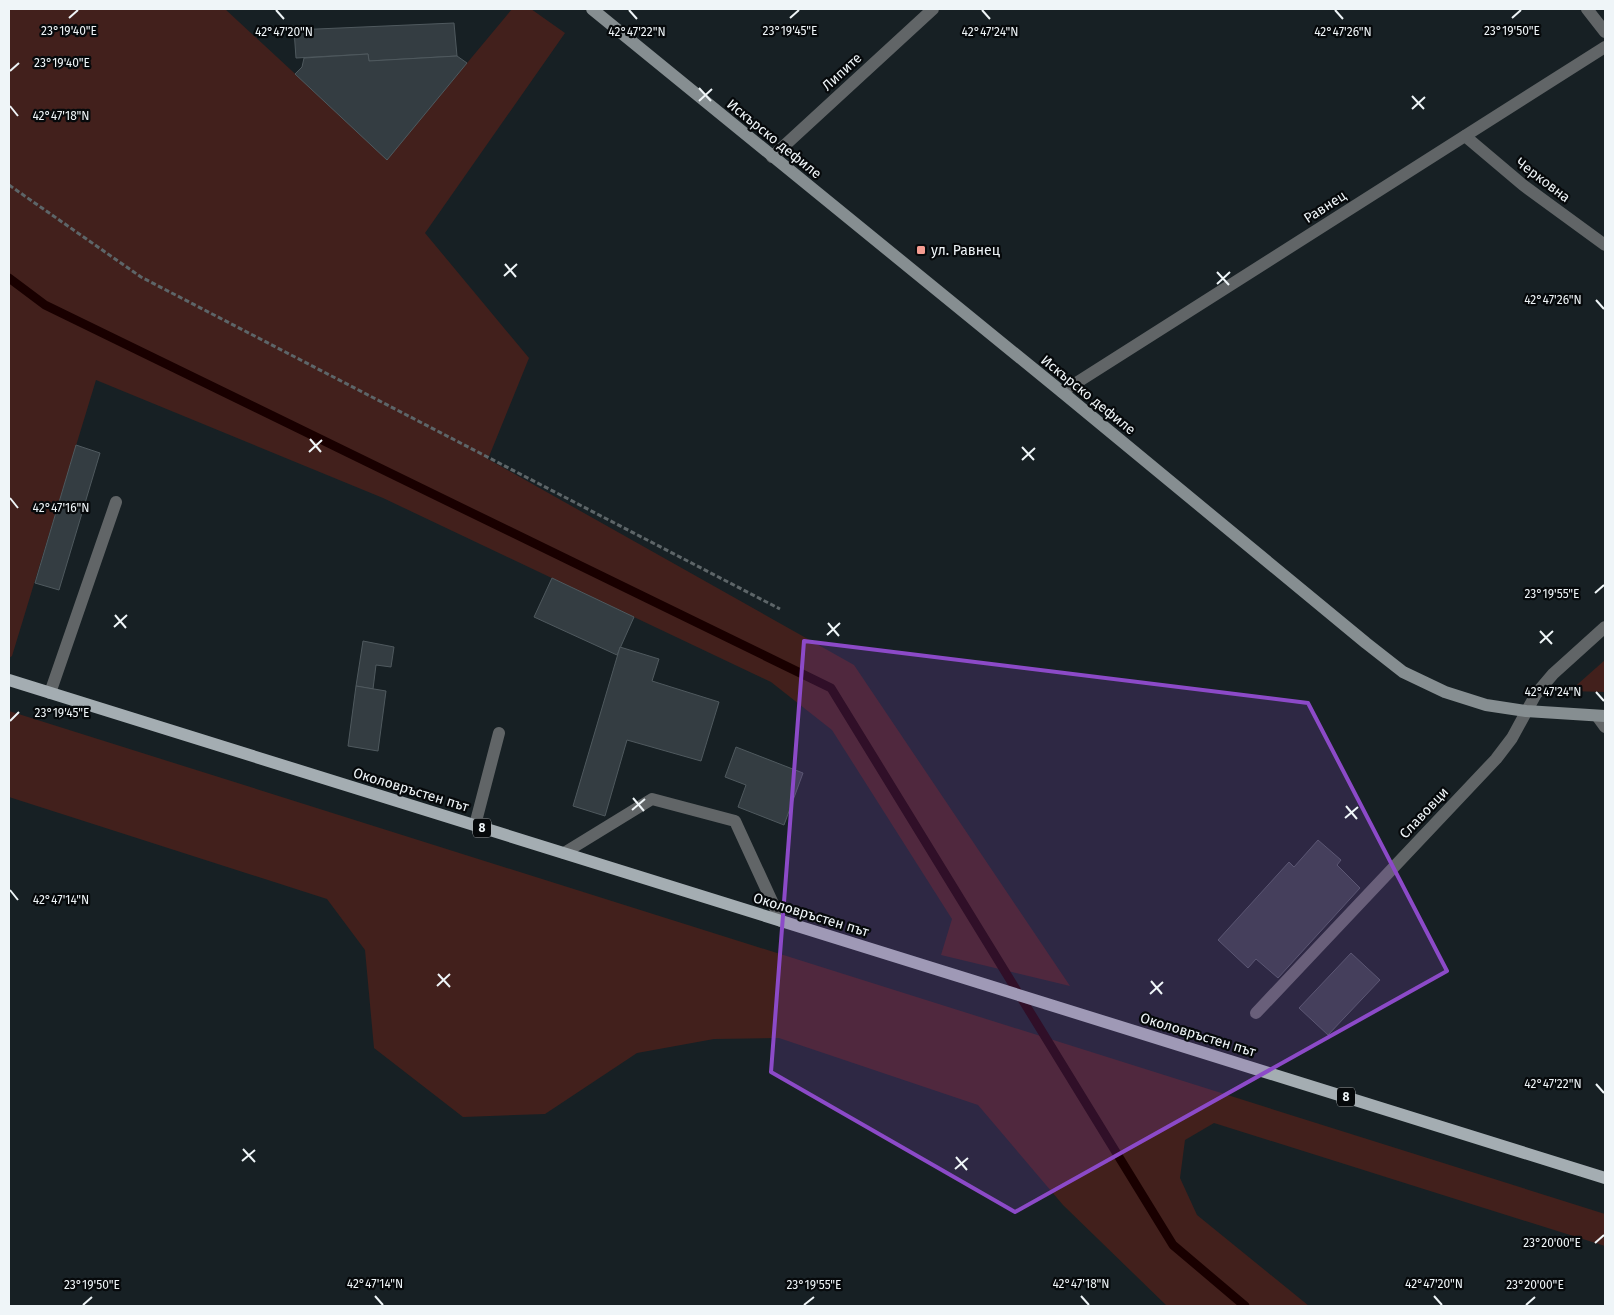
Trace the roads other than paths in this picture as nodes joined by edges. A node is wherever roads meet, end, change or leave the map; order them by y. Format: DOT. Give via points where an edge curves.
graph roads {
  1 [pos="592,9"];
  2 [pos="933,9"];
  3 [pos="1586,9"];
  4 [pos="1605,32"];
  5 [pos="1605,47"];
  6 [pos="1465,136"];
  7 [pos="772,157"];
  8 [pos="1605,244"];
  9 [pos="1062,392"];
  10 [pos="116,502"];
  11 [pos="1605,627"];
  12 [pos="9,680"];
  13 [pos="50,693"];
  14 [pos="1526,711"];
  15 [pos="1601,716"];
  16 [pos="1605,727"];
  17 [pos="499,733"];
  18 [pos="475,825"];
  19 [pos="564,853"];
  20 [pos="782,921"];
  21 [pos="1256,1013"];
  22 [pos="1605,1178"];
  1 -- 7 [label="main road, Искърско дефиле"];
  2 -- 7 [label="street, Липите"];
  3 -- 4 [label="street"];
  5 -- 6 [label="street, Равнец"];
  6 -- 8 [label="street, Черковна" via="1523,185"];
  6 -- 9 [label="street, Равнец"];
  7 -- 9 [label="main road, Искърско дефиле"];
  9 -- 14 [label="main road, Искърско дефиле" via="1403,672 1453,695 1486,705"];
  10 -- 13 [label="street"];
  11 -- 14 [label="street, Славовци" via="1552,674"];
  12 -- 13 [label="main road, Околовръстен път / 8"];
  13 -- 18 [label="main road, Околовръстен път / 8"];
  14 -- 15 [label="main road, Искърско дефиле"];
  14 -- 21 [label="street, Славовци" via="1496,759"];
  15 -- 16 [label="street"];
  17 -- 18 [label="street"];
  18 -- 19 [label="main road, Околовръстен път / 8"];
  19 -- 20 [label="main road, Околовръстен път / 8"];
  19 -- 20 [label="street" via="652,799 735,821"];
  20 -- 22 [label="main road, Околовръстен път / 8"];
}
